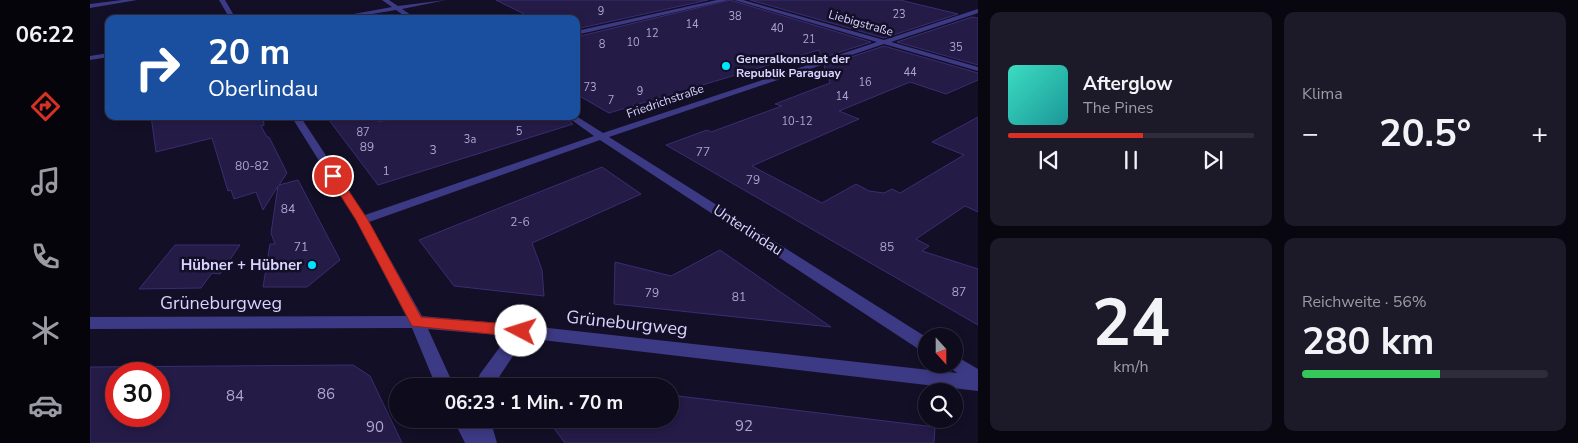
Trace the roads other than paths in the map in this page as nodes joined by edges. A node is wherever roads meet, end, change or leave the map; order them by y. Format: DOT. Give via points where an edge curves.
graph roads {
  1 [pos="134,0"];
  2 [pos="222,0"];
  3 [pos="385,0"];
  4 [pos="443,0"];
  5 [pos="725,0"];
  6 [pos="737,0"];
  7 [pos="90,6"];
  8 [pos="396,8"];
  9 [pos="978,11"];
  10 [pos="231,15"];
  11 [pos="353,15"];
  12 [pos="407,15"];
  13 [pos="580,32"];
  14 [pos="883,42"];
  15 [pos="105,56"];
  16 [pos="90,58"];
  17 [pos="978,69"];
  18 [pos="298,120"];
  19 [pos="576,120"];
  20 [pos="602,136"];
  21 [pos="362,220"];
  22 [pos="417,322"];
  23 [pos="90,323"];
  24 [pos="521,331"];
  25 [pos="918,340"];
  26 [pos="963,368"];
  27 [pos="442,378"];
  28 [pos="487,378"];
  29 [pos="978,378"];
  30 [pos="978,382"];
  31 [pos="467,428"];
  32 [pos="483,428"];
  33 [pos="475,443"];
  34 [pos="487,443"];
  1 -- 7 [label="street"];
  2 -- 10 [label="street"];
  3 -- 8 [label="street"];
  4 -- 8 [label="street"];
  5 -- 13 [label="street"];
  6 -- 14 [label="street, Liebigstraße"];
  8 -- 11 [label="street"];
  8 -- 12 [label="street"];
  9 -- 14 [label="street, Friedrichstraße"];
  14 -- 17 [label="street, Liebigstraße"];
  14 -- 20 [label="street, Friedrichstraße"];
  15 -- 16 [label="street"];
  18 -- 21 [label="street"];
  19 -- 20 [label="street, Unterlindau"];
  20 -- 21 [label="street, Friedrichstraße"];
  20 -- 25 [label="street, Unterlindau"];
  21 -- 22 [label="street"];
  22 -- 23 [label="street, Grüneburgweg"];
  22 -- 24 [label="street, Grüneburgweg"];
  22 -- 27 [label="street"];
  24 -- 28 [label="street"];
  24 -- 30 [label="street, Grüneburgweg"];
  26 -- 29 [label="street"];
  31 -- 33 [label="street"];
  32 -- 34 [label="street"];
}
